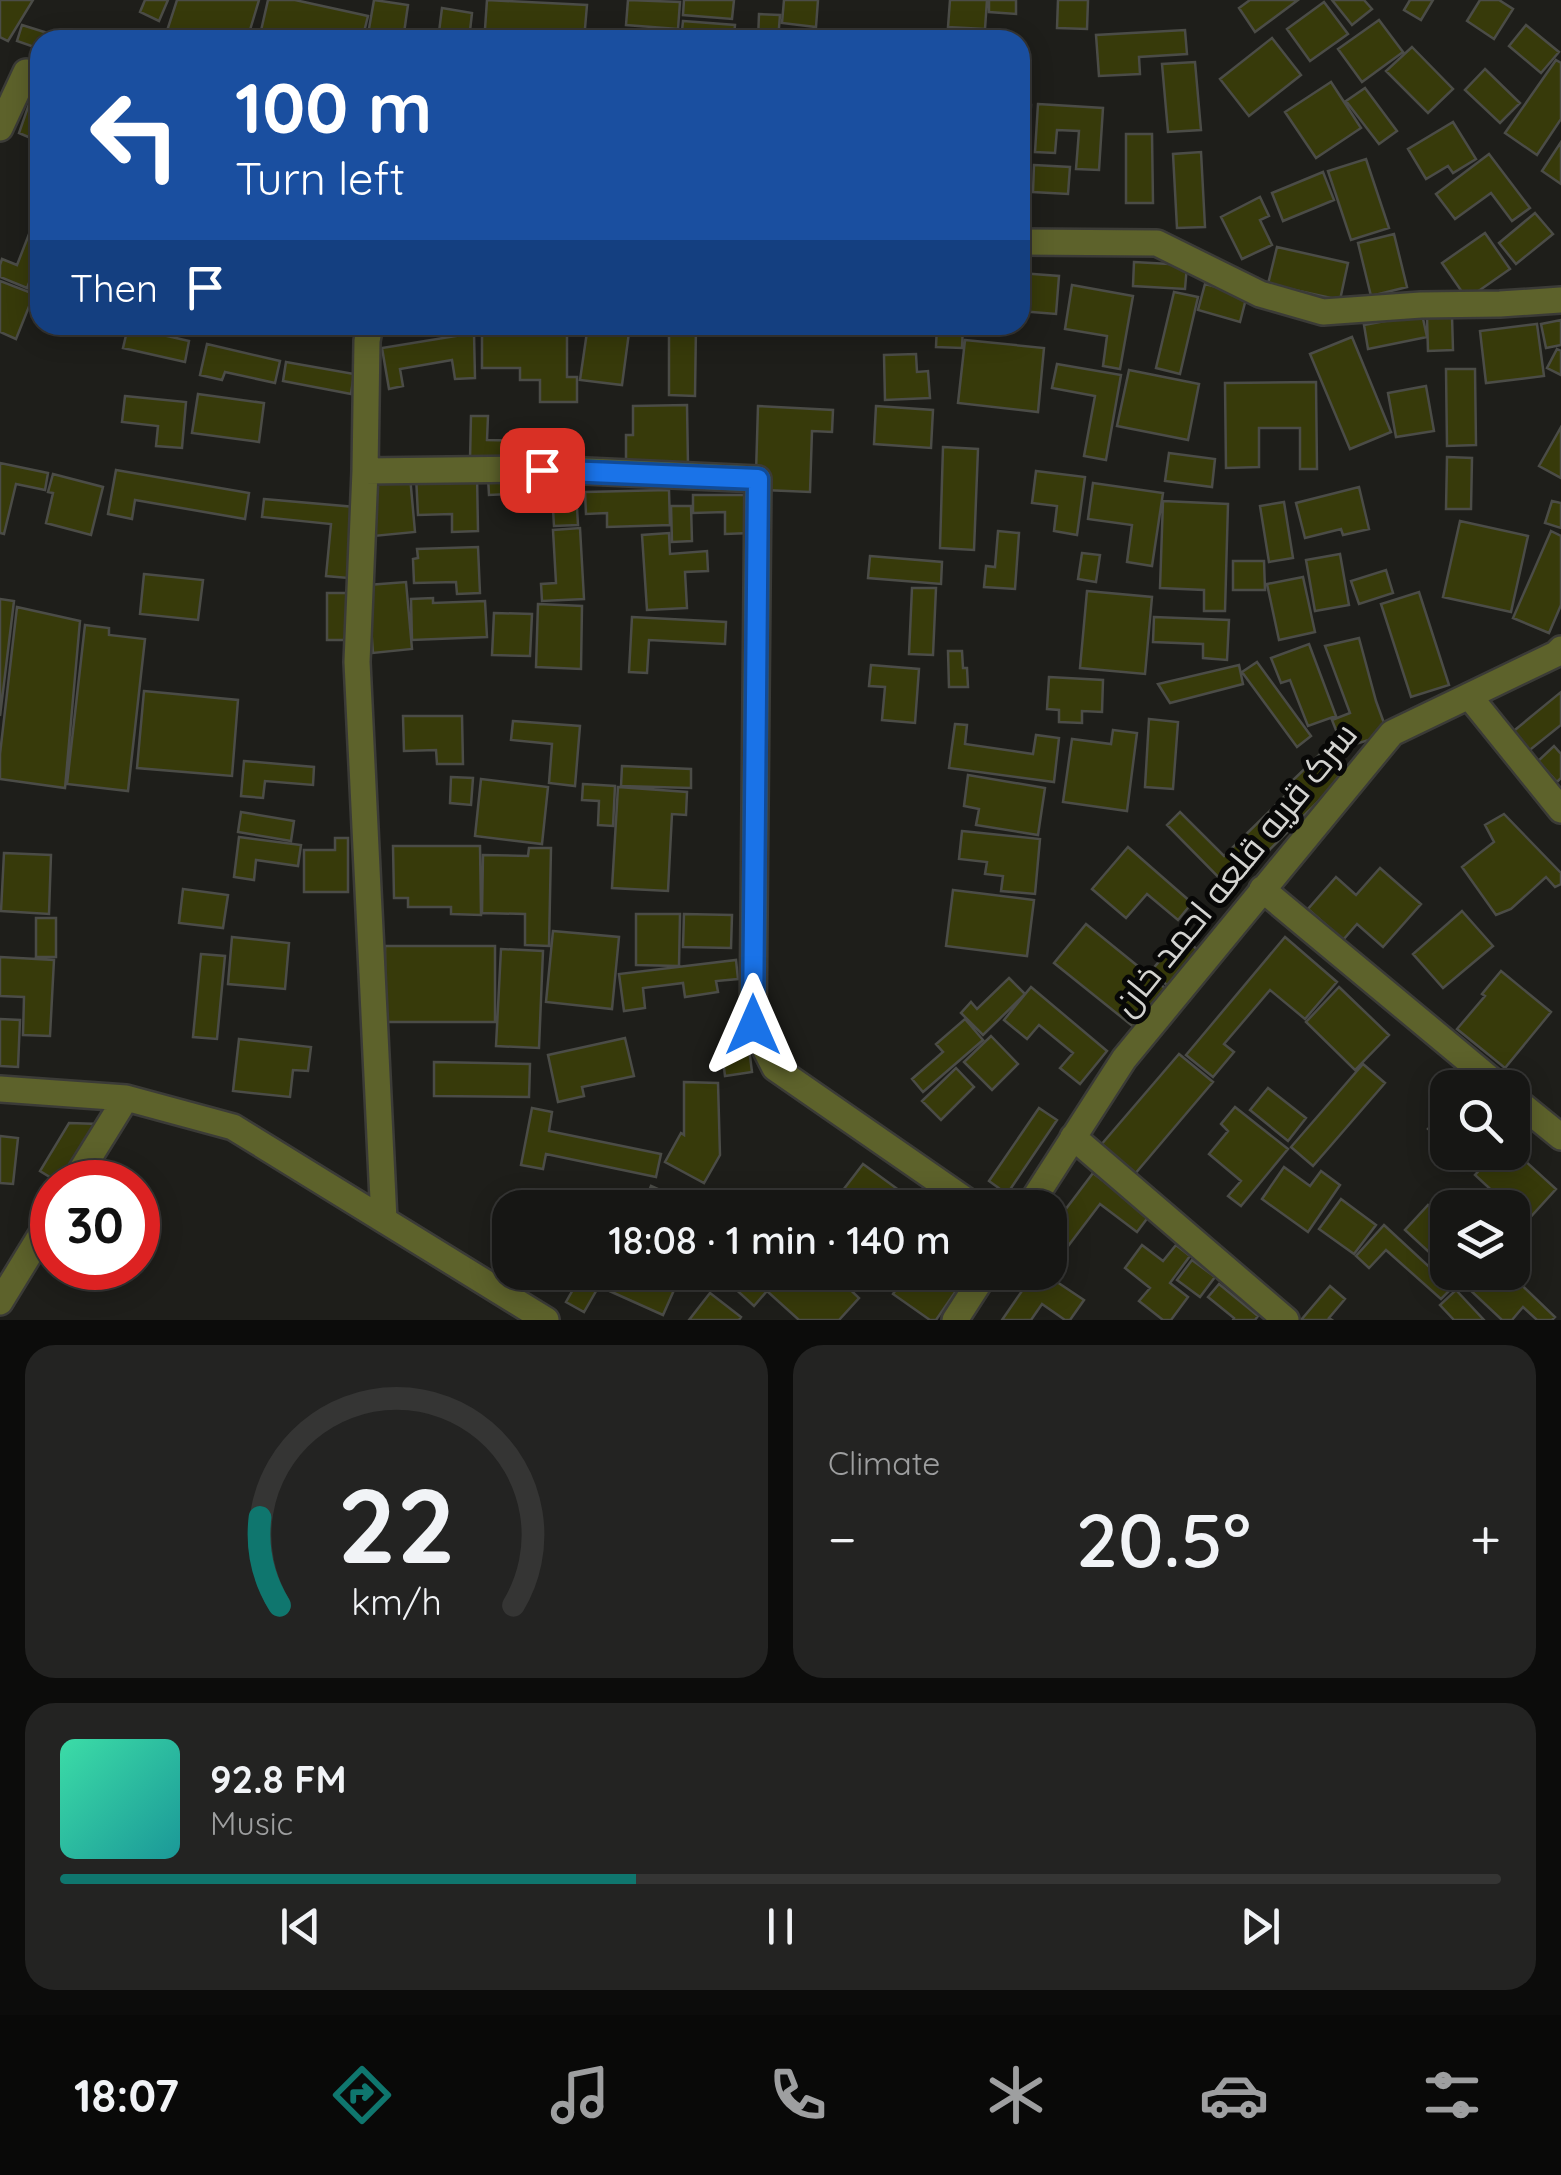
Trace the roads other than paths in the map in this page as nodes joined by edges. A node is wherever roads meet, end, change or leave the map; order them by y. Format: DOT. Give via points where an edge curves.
graph roads {
  1 [pos="0,64"];
  2 [pos="30,74"];
  3 [pos="30,80"];
  4 [pos="0,128"];
  5 [pos="1030,242"];
  6 [pos="1561,300"];
  7 [pos="368,335"];
  8 [pos="366,471"];
  9 [pos="1561,649"];
  10 [pos="1470,696"];
  11 [pos="1561,810"];
  12 [pos="1262,890"];
  13 [pos="1479,1070"];
  14 [pos="0,1089"];
  15 [pos="126,1098"];
  16 [pos="1530,1112"];
  17 [pos="1561,1137"];
  18 [pos="1074,1138"];
  19 [pos="88,1160"];
  20 [pos="950,1190"];
  21 [pos="1040,1190"];
  22 [pos="384,1220"];
  23 [pos="30,1253"];
  24 [pos="974,1290"];
  25 [pos="0,1302"];
  26 [pos="546,1320"];
  27 [pos="955,1320"];
  28 [pos="1286,1320"];
  1 -- 2 [label="street"];
  3 -- 4 [label="street"];
  5 -- 6 [label="street" via="1157,243 1260,294 1323,312"];
  7 -- 8 [label="street"];
  8 -- 20 [label="street" via="758,479 753,1025 775,1068"];
  8 -- 22 [label="street" via="356,662"];
  9 -- 10 [label="street, سرک قریه قلعه احمد خان"];
  10 -- 11 [label="street"];
  10 -- 12 [label="street, سرک قریه قلعه احمد خان" via="1392,733"];
  12 -- 13 [label="street"];
  12 -- 18 [label="street, سرک قریه قلعه احمد خان" via="1124,1058"];
  14 -- 15 [label="street"];
  15 -- 19 [label="street"];
  15 -- 22 [label="street" via="233,1127"];
  16 -- 17 [label="street"];
  18 -- 21 [label="street, سرک قریه قلعه احمد خان"];
  18 -- 28 [label="street"];
  22 -- 26 [label="street"];
  23 -- 25 [label="street"];
  24 -- 27 [label="street"];
}
